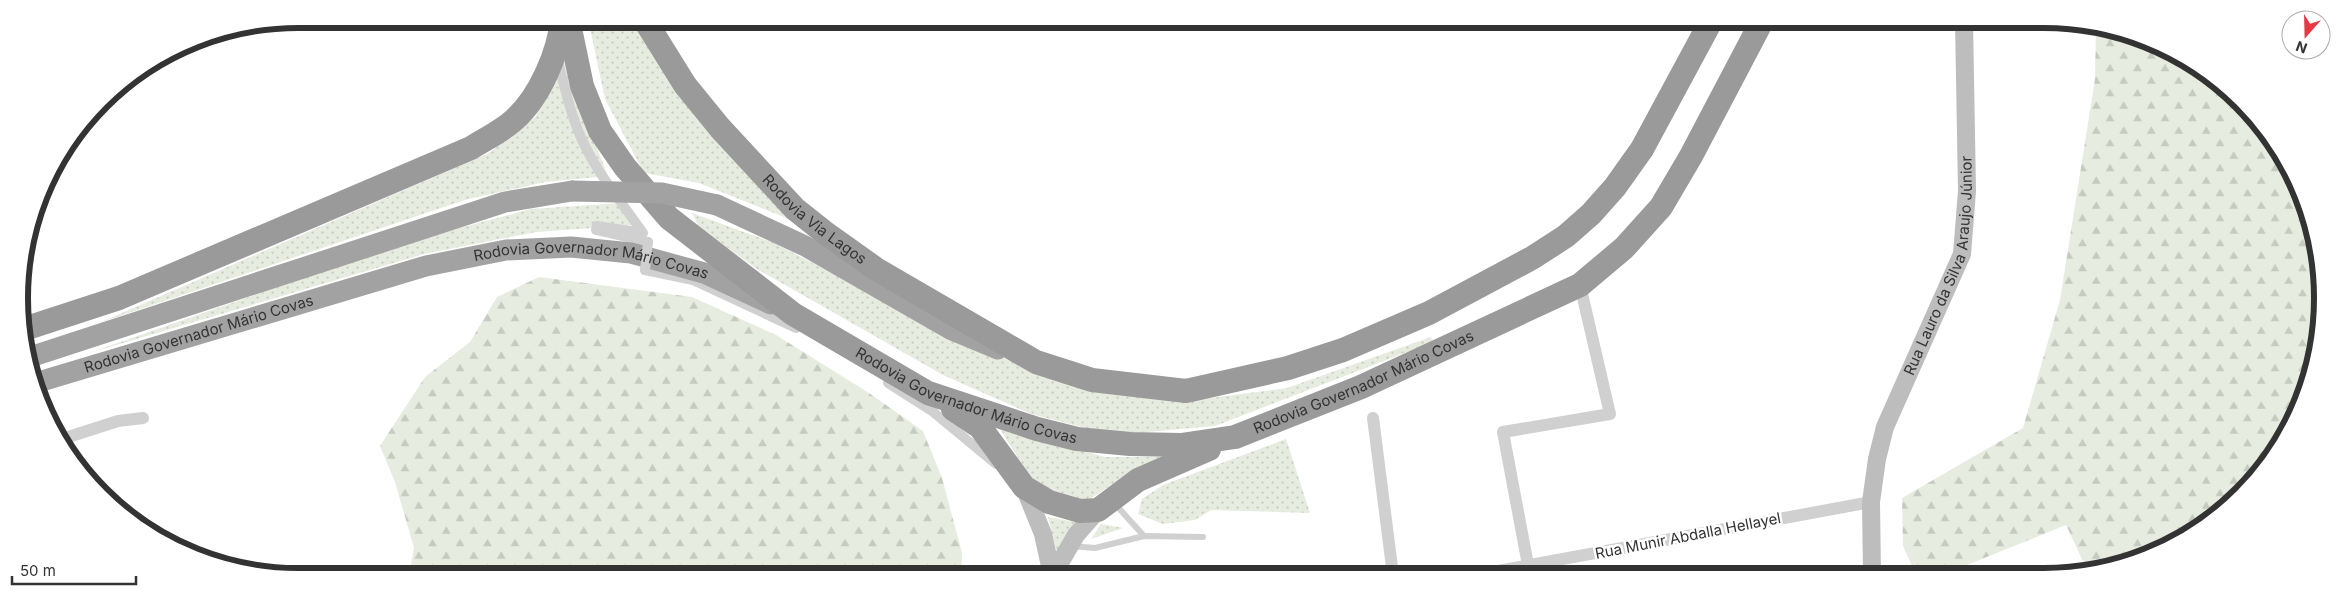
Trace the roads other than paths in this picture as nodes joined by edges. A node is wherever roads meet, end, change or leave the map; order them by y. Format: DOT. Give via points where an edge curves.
graph roads {
  1 [pos="554,28"];
  2 [pos="560,28"];
  3 [pos="570,28"];
  4 [pos="650,28"];
  5 [pos="1706,28"];
  6 [pos="1759,28"];
  7 [pos="1964,28"];
  8 [pos="556,52"];
  9 [pos="1580,285"];
  10 [pos="793,314"];
  11 [pos="29,327"];
  12 [pos="34,356"];
  13 [pos="1036,362"];
  14 [pos="41,381"];
  15 [pos="928,392"];
  16 [pos="143,418"];
  17 [pos="1373,418"];
  18 [pos="67,437"];
  19 [pos="1235,437"];
  20 [pos="1024,487"];
  21 [pos="1871,502"];
  22 [pos="1105,505"];
  23 [pos="1144,536"];
  24 [pos="1203,537"];
  25 [pos="1071,546"];
  26 [pos="1528,565"];
  27 [pos="1050,568"];
  28 [pos="1057,568"];
  29 [pos="1393,568"];
  30 [pos="1512,568"];
  31 [pos="1872,568"];
  1 -- 8 [label="street"];
  2 -- 8 [label="highway"];
  3 -- 10 [label="highway" via="582,86 600,132 625,166 669,218"];
  4 -- 13 [label="highway, Rodovia Via Lagos" via="685,85 795,209 876,268"];
  5 -- 13 [label="highway, Rodovia Governador Mário Covas" via="1642,150 1591,214 1566,236 1532,258 1429,313 1343,350 1288,368 1186,391 1092,380"];
  6 -- 9 [label="highway, Rodovia Governador Mário Covas" via="1661,207 1624,248"];
  7 -- 21 [label="main road, Rua Lauro da Silva Araujo Júnior" via="1967,191 1962,254 1885,427"];
  8 -- 11 [label="highway" via="544,79 514,120 471,148 119,298"];
  8 -- 20 [label="street, bridge" via="572,116 585,147 622,207 643,233 597,226 596,230 648,242 645,270 693,280 813,335 932,411"];
  9 -- 19 [label="highway, Rodovia Governador Mário Covas" via="1361,387"];
  9 -- 26 [label="street" via="1610,414 1503,432"];
  10 -- 14 [label="highway, Rodovia Governador Mário Covas" via="704,273 631,253 571,246 506,250 426,266"];
  10 -- 15 [label="highway, Rodovia Governador Mário Covas"];
  12 -- 13 [label="highway, Rodovia Governador Mário Covas, bridge" via="505,202 572,191 662,193 717,205 805,246 950,329"];
  15 -- 19 [label="highway, Rodovia Governador Mário Covas" via="1077,439 1181,445"];
  15 -- 20 [label="highway" via="980,427"];
  16 -- 18 [label="street" via="118,421"];
  17 -- 29 [label="street"];
  19 -- 22 [label="highway" via="1138,480"];
  20 -- 22 [label="highway" via="1049,502 1080,511"];
  20 -- 27 [label="main road" via="1043,534"];
  21 -- 26 [label="street, Rua Munir Abdalla Hellayel"];
  21 -- 31 [label="main road, Rua Lauro da Silva Araujo Júnior"];
  22 -- 23 [label="lane"];
  22 -- 25 [label="main road" via="1076,535"];
  23 -- 24 [label="lane"];
  23 -- 25 [label="lane" via="1095,548"];
  25 -- 28 [label="main road"];
  26 -- 30 [label="street, Rua Munir Abdalla Hellayel"];
}
